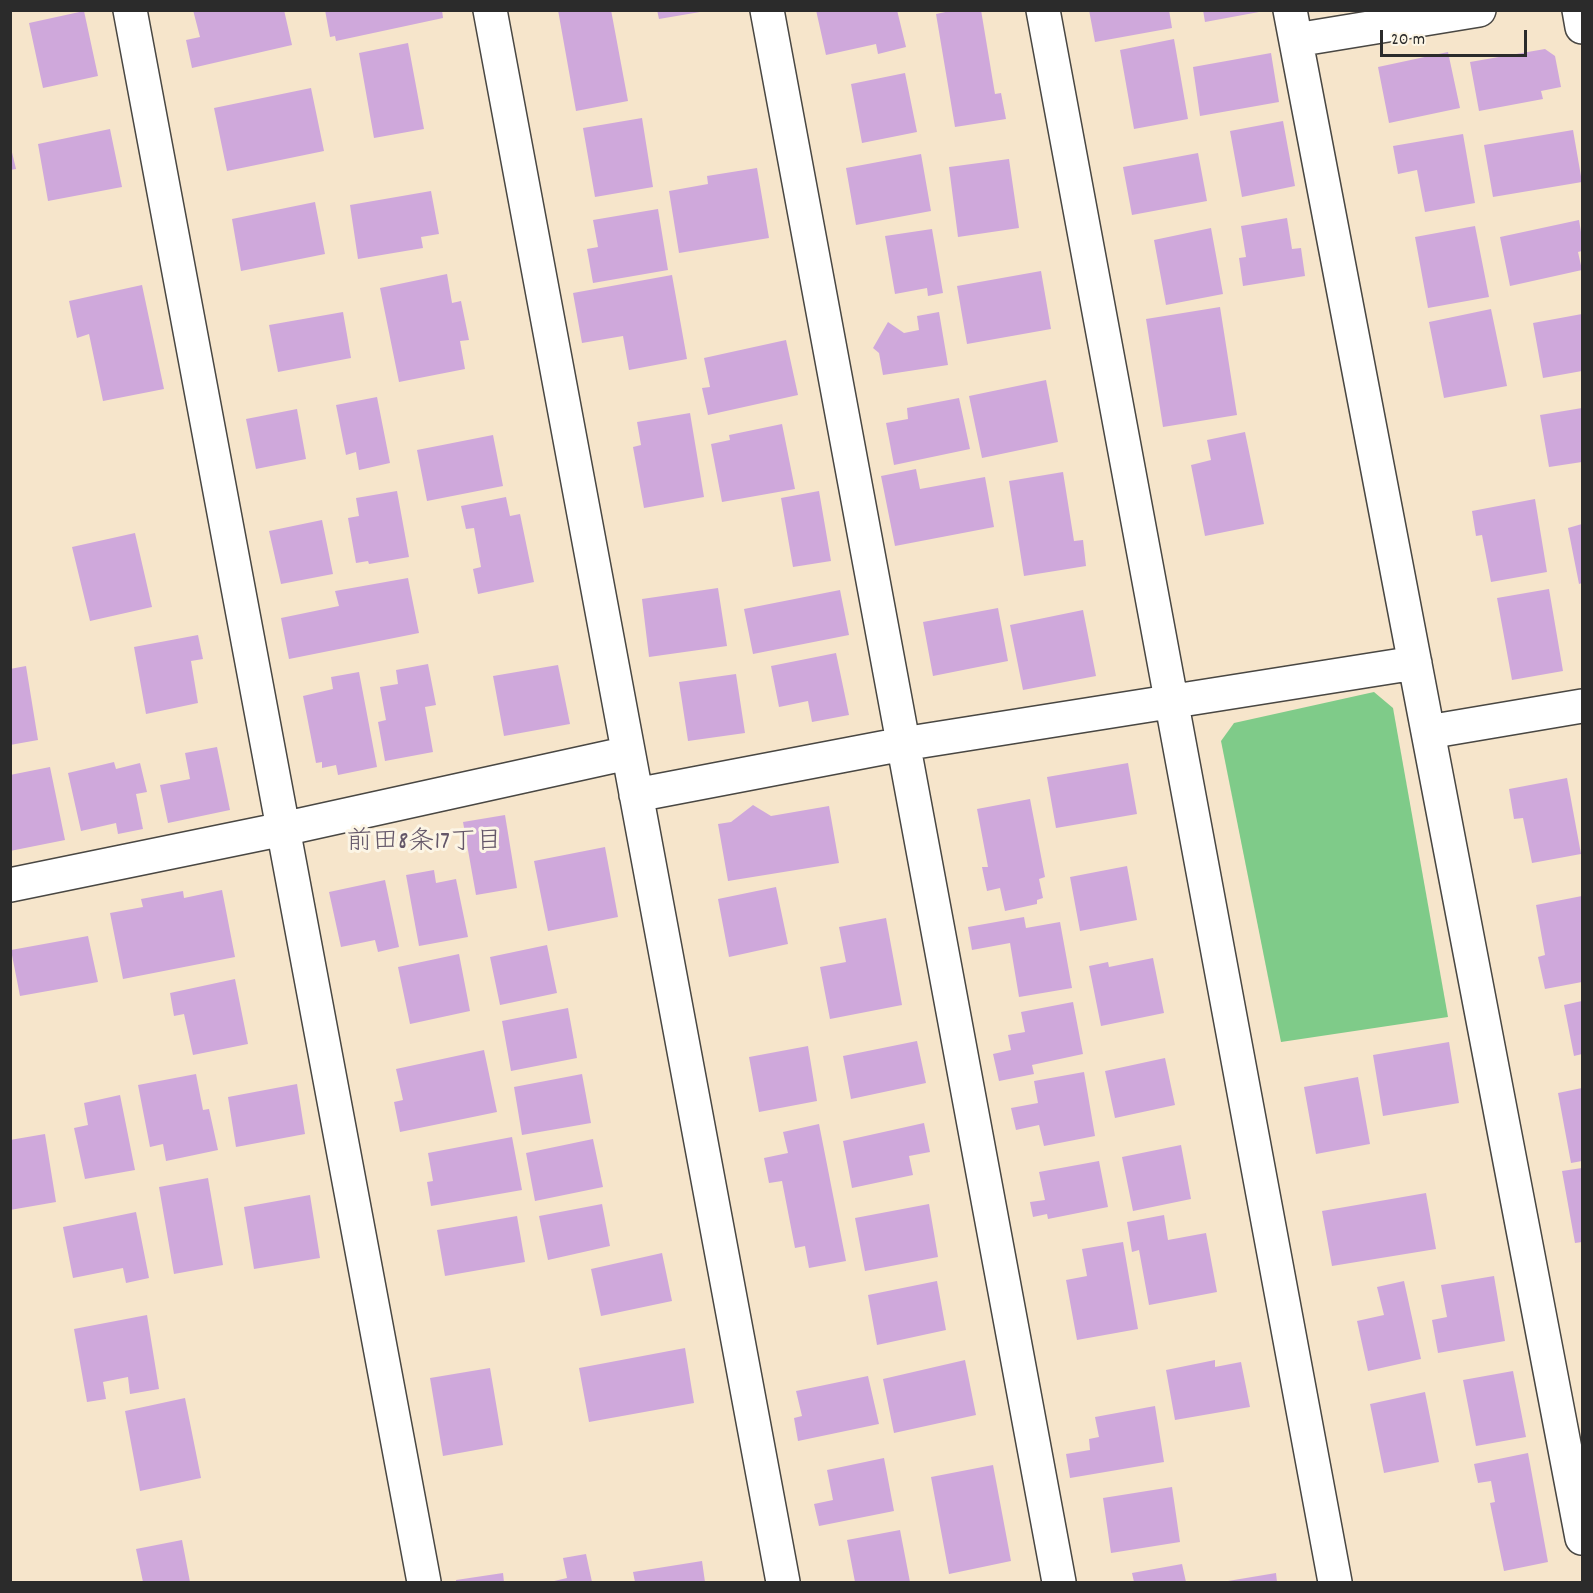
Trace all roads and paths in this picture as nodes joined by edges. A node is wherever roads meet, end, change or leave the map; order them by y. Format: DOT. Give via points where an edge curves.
graph roads {
  1 [pos="130,10"];
  2 [pos="490,10"];
  3 [pos="767,10"];
  4 [pos="1043,10"];
  5 [pos="1479,10"];
  6 [pos="1580,10"];
  7 [pos="1293,25"];
  8 [pos="1582,27"];
  9 [pos="1415,663"];
  10 [pos="1171,700"];
  11 [pos="1582,706"];
  12 [pos="1428,732"];
  13 [pos="903,744"];
  14 [pos="628,753"];
  15 [pos="636,795"];
  16 [pos="283,829"];
  17 [pos="10,885"];
  18 [pos="1582,1538"];
  19 [pos="424,1582"];
  20 [pos="783,1582"];
  21 [pos="1059,1582"];
  22 [pos="1335,1582"];
  1 -- 16 [label="street"];
  2 -- 14 [label="street"];
  3 -- 13 [label="street"];
  4 -- 10 [label="street"];
  5 -- 7 [label="street"];
  6 -- 8 [label="street"];
  7 -- 9 [label="street"];
  9 -- 10 [label="street"];
  9 -- 12 [label="street"];
  10 -- 13 [label="street"];
  10 -- 22 [label="street"];
  11 -- 12 [label="street"];
  12 -- 18 [label="street"];
  13 -- 15 [label="street"];
  13 -- 21 [label="street"];
  14 -- 15 [label="street"];
  14 -- 16 [label="street"];
  15 -- 20 [label="street"];
  16 -- 17 [label="street"];
  16 -- 19 [label="street"];
}
